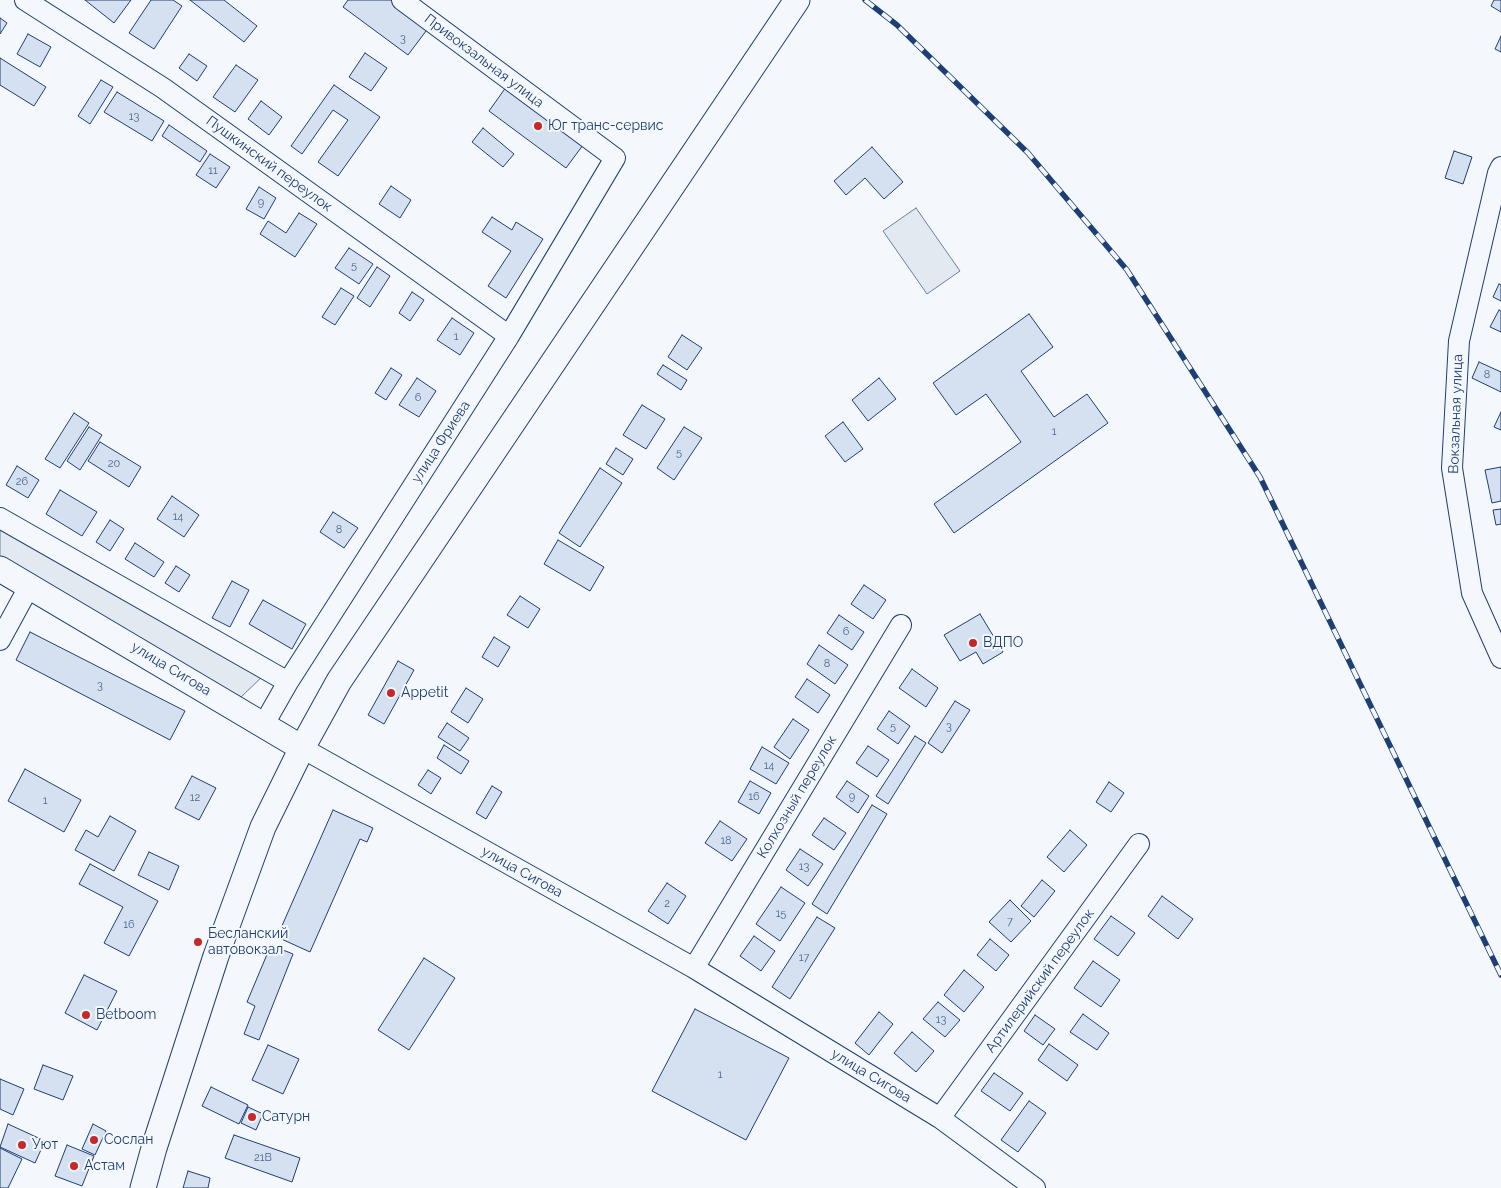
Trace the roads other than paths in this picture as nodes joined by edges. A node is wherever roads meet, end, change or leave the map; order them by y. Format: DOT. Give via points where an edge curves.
graph roads {
  1 [pos="25,0"];
  2 [pos="402,0"];
  3 [pos="797,0"];
  4 [pos="614,158"];
  5 [pos="1500,171"];
  6 [pos="509,336"];
  7 [pos="0,518"];
  8 [pos="0,570"];
  9 [pos="30,585"];
  10 [pos="901,625"];
  11 [pos="0,640"];
  12 [pos="1501,658"];
  13 [pos="288,682"];
  14 [pos="264,724"];
  15 [pos="302,748"];
  16 [pos="1139,844"];
  17 [pos="694,968"];
  18 [pos="940,1118"];
  19 [pos="143,1188"];
  20 [pos="1035,1188"];
  1 -- 6 [label="street, Пушкинский переулок" via="163,88"];
  2 -- 4 [label="street, Привокзальная улица"];
  3 -- 15 [label="main road" via="339,681"];
  4 -- 6 [label="street, улица Фриева"];
  5 -- 12 [label="street, Вокзальная улица" via="1459,341 1452,468 1472,593"];
  6 -- 13 [label="street, улица Фриева"];
  7 -- 13 [label="street"];
  8 -- 9 [label="main road, улица Сигова"];
  9 -- 11 [label="street"];
  9 -- 14 [label="main road, улица Сигова"];
  10 -- 17 [label="street, Колхозный переулок"];
  13 -- 14 [label="street, улица Фриева"];
  14 -- 15 [label="main road, улица Сигова"];
  15 -- 17 [label="street, улица Сигова"];
  15 -- 19 [label="main road" via="264,827 216,956"];
  16 -- 18 [label="street, Артилерийский переулок"];
  17 -- 18 [label="street, улица Сигова"];
  18 -- 20 [label="street, улица Сигова"];
}
